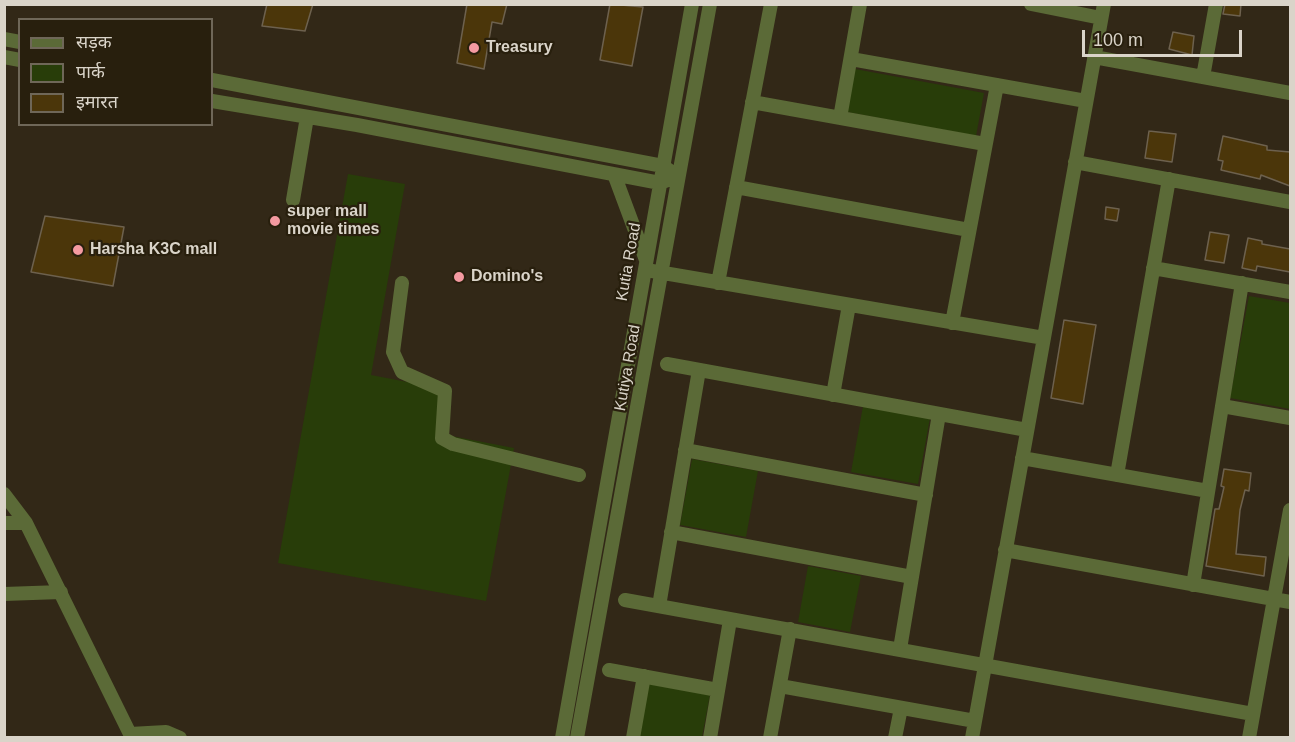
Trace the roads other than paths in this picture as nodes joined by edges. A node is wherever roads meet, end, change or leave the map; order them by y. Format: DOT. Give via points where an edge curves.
graph roads {
  1 [pos="692,4"];
  2 [pos="710,4"];
  3 [pos="771,4"];
  4 [pos="860,4"];
  5 [pos="1031,4"];
  6 [pos="1216,4"];
  7 [pos="1103,11"];
  8 [pos="1094,57"];
  9 [pos="850,59"];
  10 [pos="1203,77"];
  11 [pos="213,80"];
  12 [pos="997,85"];
  13 [pos="1290,93"];
  14 [pos="213,101"];
  15 [pos="1086,101"];
  16 [pos="753,102"];
  17 [pos="307,117"];
  18 [pos="840,118"];
  19 [pos="531,141"];
  20 [pos="985,144"];
  21 [pos="527,158"];
  22 [pos="1075,162"];
  23 [pos="663,166"];
  24 [pos="614,174"];
  25 [pos="679,177"];
  26 [pos="1169,180"];
  27 [pos="660,183"];
  28 [pos="736,187"];
  29 [pos="293,201"];
  30 [pos="1290,202"];
  31 [pos="969,231"];
  32 [pos="645,265"];
  33 [pos="1154,268"];
  34 [pos="661,273"];
  35 [pos="402,283"];
  36 [pos="718,283"];
  37 [pos="1242,283"];
  38 [pos="1290,292"];
  39 [pos="849,305"];
  40 [pos="952,323"];
  41 [pos="1044,338"];
  42 [pos="667,364"];
  43 [pos="699,370"];
  44 [pos="833,394"];
  45 [pos="1222,406"];
  46 [pos="939,414"];
  47 [pos="1290,418"];
  48 [pos="1027,430"];
  49 [pos="685,450"];
  50 [pos="1022,458"];
  51 [pos="579,475"];
  52 [pos="1117,475"];
  53 [pos="1208,491"];
  54 [pos="4,494"];
  55 [pos="926,495"];
  56 [pos="1290,510"];
  57 [pos="4,523"];
  58 [pos="26,523"];
  59 [pos="672,532"];
  60 [pos="1005,550"];
  61 [pos="912,577"];
  62 [pos="1193,585"];
  63 [pos="61,592"];
  64 [pos="4,594"];
  65 [pos="1274,599"];
  66 [pos="625,600"];
  67 [pos="1290,602"];
  68 [pos="659,606"];
  69 [pos="730,620"];
  70 [pos="790,629"];
  71 [pos="900,649"];
  72 [pos="985,664"];
  73 [pos="609,670"];
  74 [pos="644,676"];
  75 [pos="780,686"];
  76 [pos="718,690"];
  77 [pos="901,708"];
  78 [pos="1253,714"];
  79 [pos="975,721"];
  80 [pos="131,736"];
  81 [pos="180,738"];
  82 [pos="562,738"];
  83 [pos="577,738"];
  84 [pos="633,738"];
  85 [pos="710,738"];
  86 [pos="770,738"];
  87 [pos="895,738"];
  88 [pos="972,738"];
  89 [pos="1249,738"];
  1 -- 23 [label="street, Kutia Road"];
  2 -- 25 [label="street, Kutiya Road"];
  3 -- 16 [label="street"];
  4 -- 9 [label="street"];
  5 -- 7 [label="street"];
  6 -- 10 [label="street"];
  7 -- 8 [label="street"];
  8 -- 10 [label="street"];
  8 -- 15 [label="street"];
  9 -- 12 [label="street"];
  9 -- 18 [label="street"];
  10 -- 13 [label="street"];
  11 -- 19 [label="street"];
  12 -- 15 [label="street"];
  12 -- 20 [label="street"];
  14 -- 17 [label="street"];
  15 -- 22 [label="street"];
  16 -- 18 [label="street"];
  16 -- 28 [label="street"];
  17 -- 21 [label="street"];
  17 -- 29 [label="street"];
  18 -- 20 [label="street"];
  19 -- 21 [label="street"];
  19 -- 23 [label="street"];
  20 -- 31 [label="street"];
  21 -- 24 [label="street"];
  22 -- 26 [label="street"];
  22 -- 41 [label="street"];
  23 -- 25 [label="street"];
  23 -- 27 [label="street, Kutia Road"];
  24 -- 27 [label="street"];
  24 -- 32 [label="street"];
  25 -- 27 [label="street"];
  25 -- 34 [label="street, Kutiya Road"];
  26 -- 30 [label="street"];
  26 -- 33 [label="street"];
  27 -- 32 [label="street, Kutia Road"];
  28 -- 31 [label="street"];
  28 -- 36 [label="street"];
  31 -- 40 [label="street"];
  32 -- 34 [label="street"];
  32 -- 82 [label="street, Kutia Road"];
  33 -- 37 [label="street"];
  33 -- 52 [label="street"];
  34 -- 36 [label="street"];
  34 -- 83 [label="street, Kutiya Road"];
  35 -- 51 [label="street" via="393,352 402,372 445,391 442,438"];
  36 -- 39 [label="street"];
  37 -- 38 [label="street"];
  37 -- 45 [label="street"];
  39 -- 40 [label="street"];
  39 -- 44 [label="street"];
  40 -- 41 [label="street"];
  41 -- 48 [label="street"];
  42 -- 43 [label="street"];
  43 -- 44 [label="street"];
  43 -- 49 [label="street"];
  44 -- 46 [label="street"];
  45 -- 47 [label="street"];
  45 -- 53 [label="street"];
  46 -- 48 [label="street"];
  46 -- 55 [label="street"];
  48 -- 50 [label="street"];
  49 -- 55 [label="street"];
  49 -- 59 [label="street"];
  50 -- 52 [label="street"];
  50 -- 60 [label="street"];
  52 -- 53 [label="street"];
  53 -- 62 [label="street"];
  54 -- 58 [label="street"];
  55 -- 61 [label="street"];
  56 -- 65 [label="street"];
  57 -- 58 [label="street"];
  58 -- 63 [label="street"];
  59 -- 61 [label="street"];
  59 -- 68 [label="street"];
  60 -- 62 [label="street"];
  60 -- 72 [label="street"];
  61 -- 71 [label="street"];
  62 -- 65 [label="street"];
  63 -- 64 [label="street"];
  63 -- 80 [label="street"];
  65 -- 67 [label="street"];
  65 -- 78 [label="street"];
  66 -- 68 [label="street"];
  68 -- 69 [label="street"];
  69 -- 70 [label="street"];
  69 -- 76 [label="street"];
  70 -- 71 [label="street"];
  70 -- 75 [label="street"];
  71 -- 72 [label="street"];
  72 -- 78 [label="street"];
  72 -- 79 [label="street"];
  73 -- 74 [label="street"];
  74 -- 76 [label="street"];
  74 -- 84 [label="street"];
  75 -- 77 [label="street"];
  75 -- 86 [label="street"];
  76 -- 85 [label="street"];
  77 -- 79 [label="street"];
  77 -- 87 [label="street"];
  78 -- 89 [label="street"];
  79 -- 88 [label="street"];
  80 -- 81 [label="street" via="166,732"];
}
